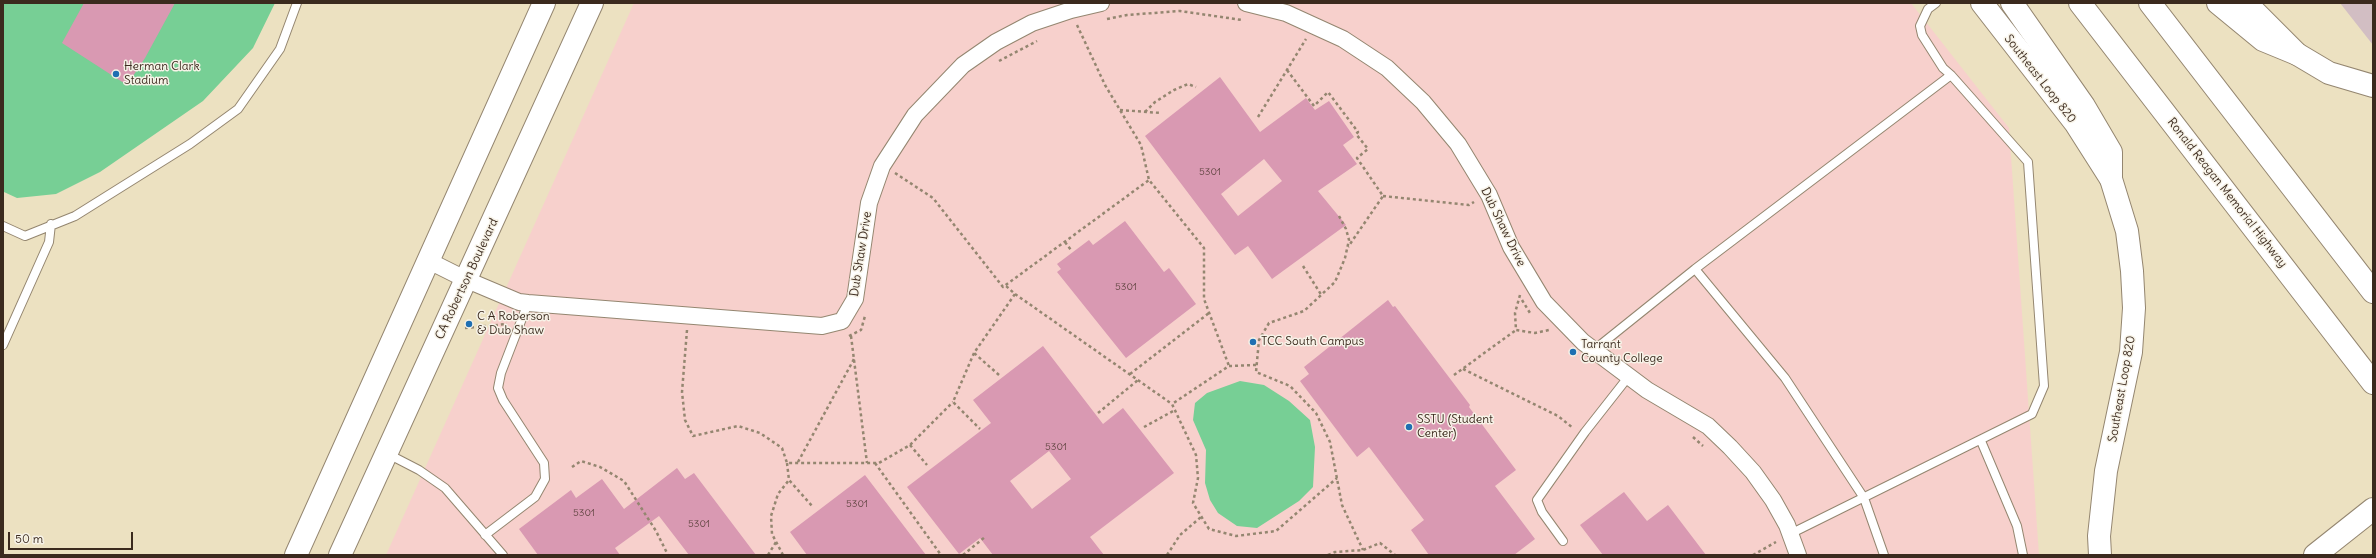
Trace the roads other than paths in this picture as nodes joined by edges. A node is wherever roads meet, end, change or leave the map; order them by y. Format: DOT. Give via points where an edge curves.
graph roads {
  1 [pos="297,3"];
  2 [pos="544,3"];
  3 [pos="592,3"];
  4 [pos="1101,3"];
  5 [pos="1246,3"];
  6 [pos="1936,3"];
  7 [pos="1982,3"];
  8 [pos="2012,3"];
  9 [pos="2080,3"];
  10 [pos="2150,3"];
  11 [pos="2218,3"];
  12 [pos="2246,3"];
  13 [pos="2297,54"];
  14 [pos="1951,75"];
  15 [pos="2373,86"];
  16 [pos="2111,180"];
  17 [pos="51,224"];
  18 [pos="3,226"];
  19 [pos="429,261"];
  20 [pos="1695,269"];
  21 [pos="467,280"];
  22 [pos="2373,292"];
  23 [pos="528,303"];
  24 [pos="3,345"];
  25 [pos="1594,350"];
  26 [pos="1629,376"];
  27 [pos="2373,383"];
  28 [pos="1980,440"];
  29 [pos="387,454"];
  30 [pos="1864,498"];
  31 [pos="2373,509"];
  32 [pos="1790,534"];
  33 [pos="485,535"];
  34 [pos="1563,541"];
  35 [pos="296,555"];
  36 [pos="340,555"];
  37 [pos="503,555"];
  38 [pos="1798,555"];
  39 [pos="1884,555"];
  40 [pos="2023,555"];
  41 [pos="2100,555"];
  42 [pos="2315,555"];
  1 -- 17 [label="lane" via="280,49 238,109 190,144 75,216"];
  2 -- 19 [label="main road"];
  3 -- 21 [label="main road, CA Robertson Boulevard"];
  4 -- 23 [label="street, Dub Shaw Drive" via="1071,10 1032,24 996,42 963,65 915,115 882,166 869,203 855,299 843,328"];
  5 -- 25 [label="street, Dub Shaw Drive" via="1286,13 1311,35 1343,39 1387,68 1423,102 1458,144 1489,195 1511,247 1536,290 1560,319"];
  6 -- 14 [label="lane" via="1923,17 1921,31 1942,68"];
  7 -- 16 [label="main road, Southeast Loop 820" via="2076,124"];
  8 -- 16 [label="main road" via="2084,106 2111,152"];
  9 -- 27 [label="main road, Ronald Reagan Memorial Highway"];
  10 -- 22 [label="main road"];
  11 -- 13 [label="main road" via="2263,40"];
  12 -- 13 [label="main road"];
  13 -- 15 [label="main road" via="2329,73"];
  14 -- 20 [label="lane"];
  14 -- 28 [label="lane" via="2028,162 2032,200 2044,386 2032,414"];
  16 -- 41 [label="main road, Southeast Loop 820" via="2127,231 2134,308 2131,352 2106,471 2099,536"];
  17 -- 18 [label="lane" via="25,236"];
  17 -- 24 [label="lane" via="49,242"];
  19 -- 21 [label="street"];
  19 -- 35 [label="main road"];
  20 -- 25 [label="lane"];
  20 -- 30 [label="lane" via="1785,378"];
  21 -- 23 [label="street" via="519,302"];
  21 -- 29 [label="main road, CA Robertson Boulevard"];
  23 -- 33 [label="lane" via="501,373 498,388 544,464 545,479 536,497"];
  25 -- 26 [label="street, Dub Shaw Drive"];
  26 -- 32 [label="street, Dub Shaw Drive" via="1647,390 1708,426 1730,447 1753,472 1773,500"];
  26 -- 34 [label="lane" via="1537,500 1542,512"];
  28 -- 30 [label="lane"];
  28 -- 40 [label="lane" via="2017,526"];
  29 -- 33 [label="lane" via="420,470 445,488"];
  29 -- 36 [label="main road, CA Robertson Boulevard"];
  30 -- 32 [label="lane"];
  30 -- 39 [label="lane"];
  31 -- 42 [label="main road"];
  32 -- 38 [label="street, Dub Shaw Drive"];
  33 -- 37 [label="lane"];
}
